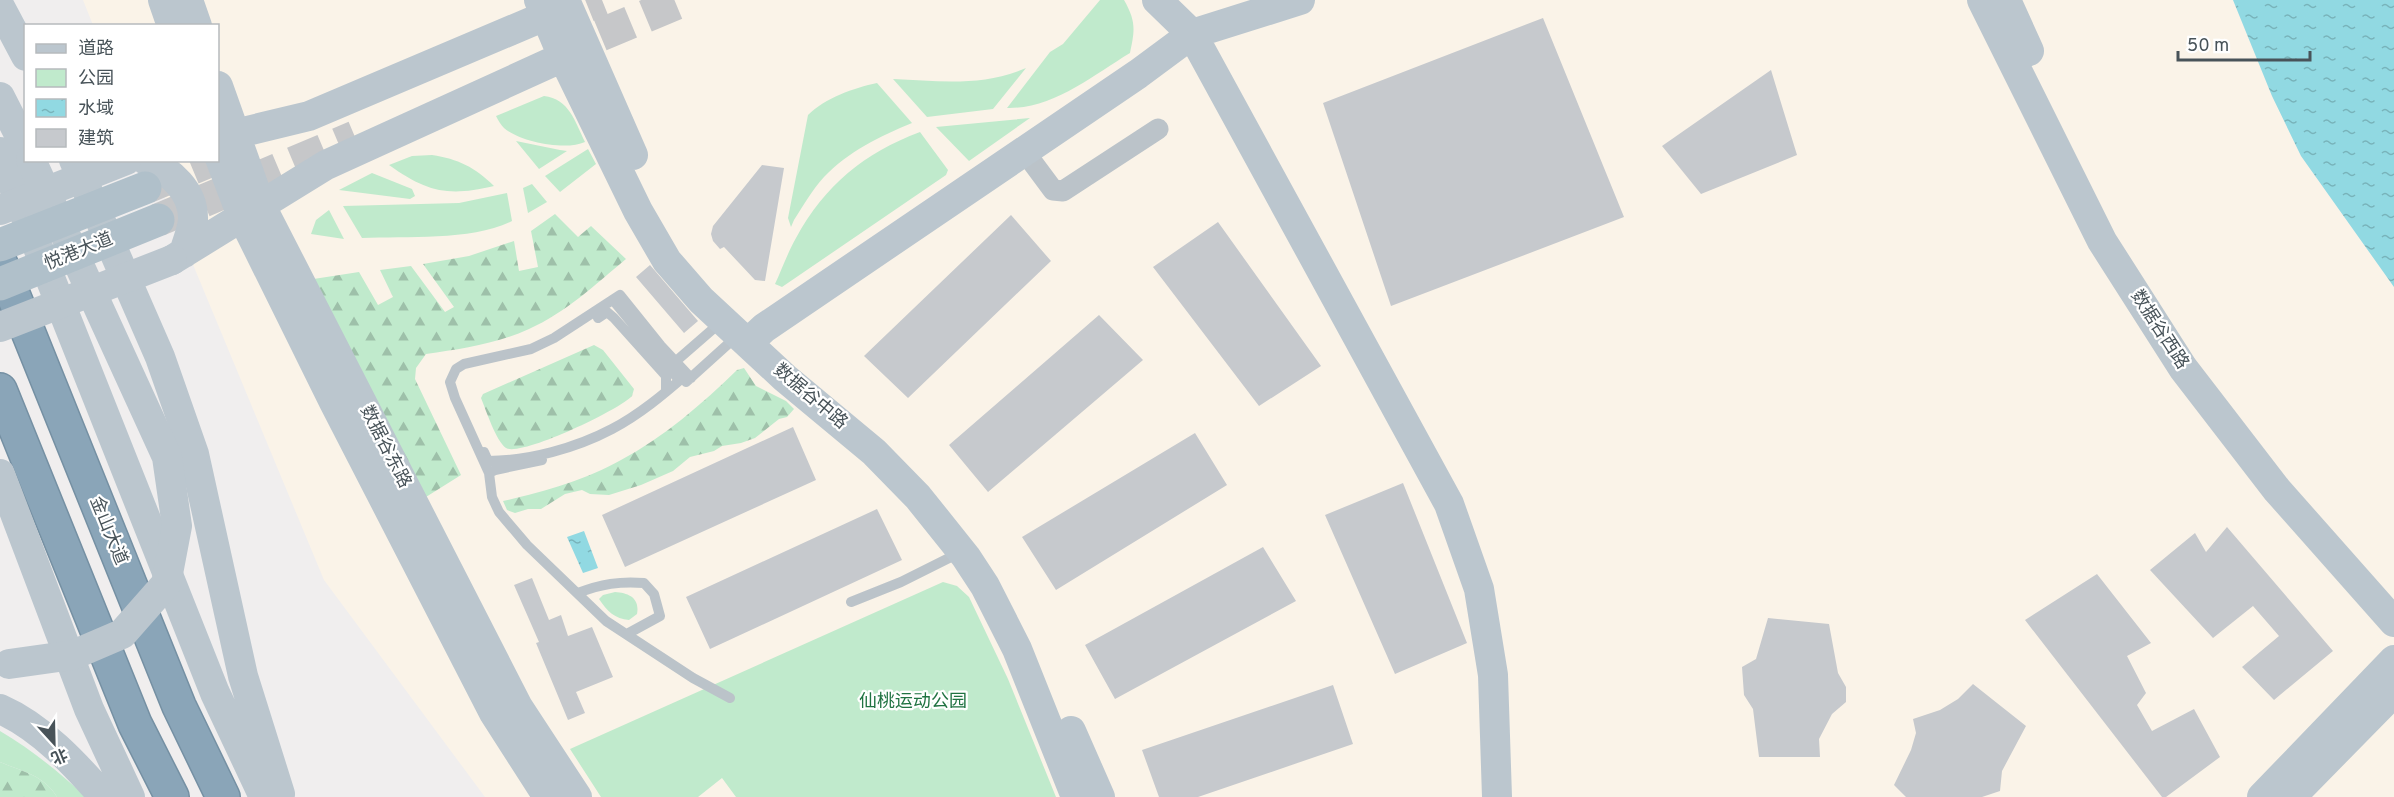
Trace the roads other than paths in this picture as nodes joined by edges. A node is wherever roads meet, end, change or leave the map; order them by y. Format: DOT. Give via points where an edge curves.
graph roads {
  1 [pos="163,0"];
  2 [pos="188,0"];
  3 [pos="1157,0"];
  4 [pos="1300,0"];
  5 [pos="1982,0"];
  6 [pos="2006,0"];
  7 [pos="550,5"];
  8 [pos="0,7"];
  9 [pos="171,24"];
  10 [pos="196,24"];
  11 [pos="1192,34"];
  12 [pos="24,52"];
  13 [pos="563,57"];
  14 [pos="2036,89"];
  15 [pos="219,97"];
  16 [pos="6,108"];
  17 [pos="1158,129"];
  18 [pos="223,142"];
  19 [pos="24,144"];
  20 [pos="1024,151"];
  21 [pos="0,152"];
  22 [pos="32,162"];
  23 [pos="75,162"];
  24 [pos="121,162"];
  25 [pos="145,174"];
  26 [pos="0,210"];
  27 [pos="251,210"];
  28 [pos="158,220"];
  29 [pos="0,245"];
  30 [pos="178,256"];
  31 [pos="0,262"];
  32 [pos="0,284"];
  33 [pos="613,300"];
  34 [pos="0,327"];
  35 [pos="744,331"];
  36 [pos="675,362"];
  37 [pos="686,377"];
  38 [pos="0,390"];
  39 [pos="666,392"];
  40 [pos="489,473"];
  41 [pos="0,474"];
  42 [pos="962,552"];
  43 [pos="2385,589"];
  44 [pos="578,593"];
  45 [pos="852,602"];
  46 [pos="2394,622"];
  47 [pos="627,634"];
  48 [pos="2394,660"];
  49 [pos="5,663"];
  50 [pos="2394,692"];
  51 [pos="730,698"];
  52 [pos="0,709"];
  53 [pos="104,797"];
  54 [pos="130,797"];
  55 [pos="172,797"];
  56 [pos="223,797"];
  57 [pos="264,797"];
  58 [pos="281,797"];
  59 [pos="548,797"];
  60 [pos="577,797"];
  61 [pos="1076,797"];
  62 [pos="1100,797"];
  63 [pos="1497,797"];
  64 [pos="2262,797"];
  65 [pos="2291,797"];
  1 -- 9 [label="street"];
  2 -- 10 [label="street"];
  3 -- 11 [label="street"];
  4 -- 11 [label="street"];
  5 -- 14 [label="street, 数据谷西路"];
  6 -- 14 [label="street, 数据谷西路"];
  7 -- 13 [label="street, 数据谷中路"];
  7 -- 18 [label="street" via="309,116"];
  7 -- 35 [label="street, 数据谷中路" via="654,204"];
  8 -- 12 [label="street"];
  11 -- 20 [label="street"];
  11 -- 63 [label="street" via="1449,504 1479,589 1493,675"];
  13 -- 27 [label="street" via="326,165"];
  13 -- 35 [label="street, 数据谷中路" via="667,261 701,300"];
  14 -- 43 [label="street, 数据谷西路" via="2198,357"];
  15 -- 18 [label="street, 数据谷东路"];
  16 -- 19 [label="street"];
  17 -- 20 [label="street" via="1063,191 1053,190"];
  18 -- 27 [label="street, 数据谷东路"];
  20 -- 35 [label="street"];
  21 -- 57 [label="street" via="215,693"];
  22 -- 49 [label="street, bridge" via="167,457 177,526 166,584 122,634 73,655"];
  23 -- 58 [label="street" via="160,357 194,454 243,676"];
  24 -- 26 [label="street, bridge"];
  25 -- 29 [label="main road, 悦港大道, bridge"];
  25 -- 30 [label="street" via="166,170 187,197 193,221"];
  27 -- 30 [label="street"];
  27 -- 59 [label="street, 数据谷东路" via="334,402 494,713"];
  27 -- 60 [label="street, 数据谷东路" via="518,707"];
  28 -- 32 [label="main road, 悦港大道, bridge"];
  30 -- 34 [label="street, bridge"];
  31 -- 56 [label="highway, 金山大道" via="179,706"];
  33 -- 36 [label="lane" via="620,295"];
  33 -- 37 [label="lane"];
  33 -- 40 [label="lane" via="531,349 456,369 450,382 452,391"];
  35 -- 36 [label="lane"];
  35 -- 37 [label="lane"];
  35 -- 42 [label="street, 数据谷中路" via="785,378 874,452 918,497"];
  35 -- 62 [label="street, 数据谷中路" via="793,357 884,434 955,513 988,557 1031,639"];
  36 -- 37 [label="lane"];
  37 -- 39 [label="lane"];
  37 -- 40 [label="lane" via="639,418 601,440 553,458"];
  38 -- 55 [label="highway" via="135,724"];
  39 -- 39 [label="lane" via="666,376 607,312 521,356 458,373 454,384 488,461 530,456 597,436"];
  40 -- 44 [label="lane" via="492,497 499,512"];
  41 -- 54 [label="street" via="89,709"];
  42 -- 45 [label="lane"];
  42 -- 61 [label="street, 数据谷中路" via="985,586 1017,649"];
  43 -- 46 [label="street, 数据谷西路"];
  44 -- 47 [label="lane" via="606,621"];
  44 -- 47 [label="lane" via="620,581 644,583 654,594 660,616"];
  47 -- 51 [label="lane"];
  48 -- 64 [label="street"];
  50 -- 65 [label="street"];
  52 -- 53 [label="street" via="52,744"];
}
